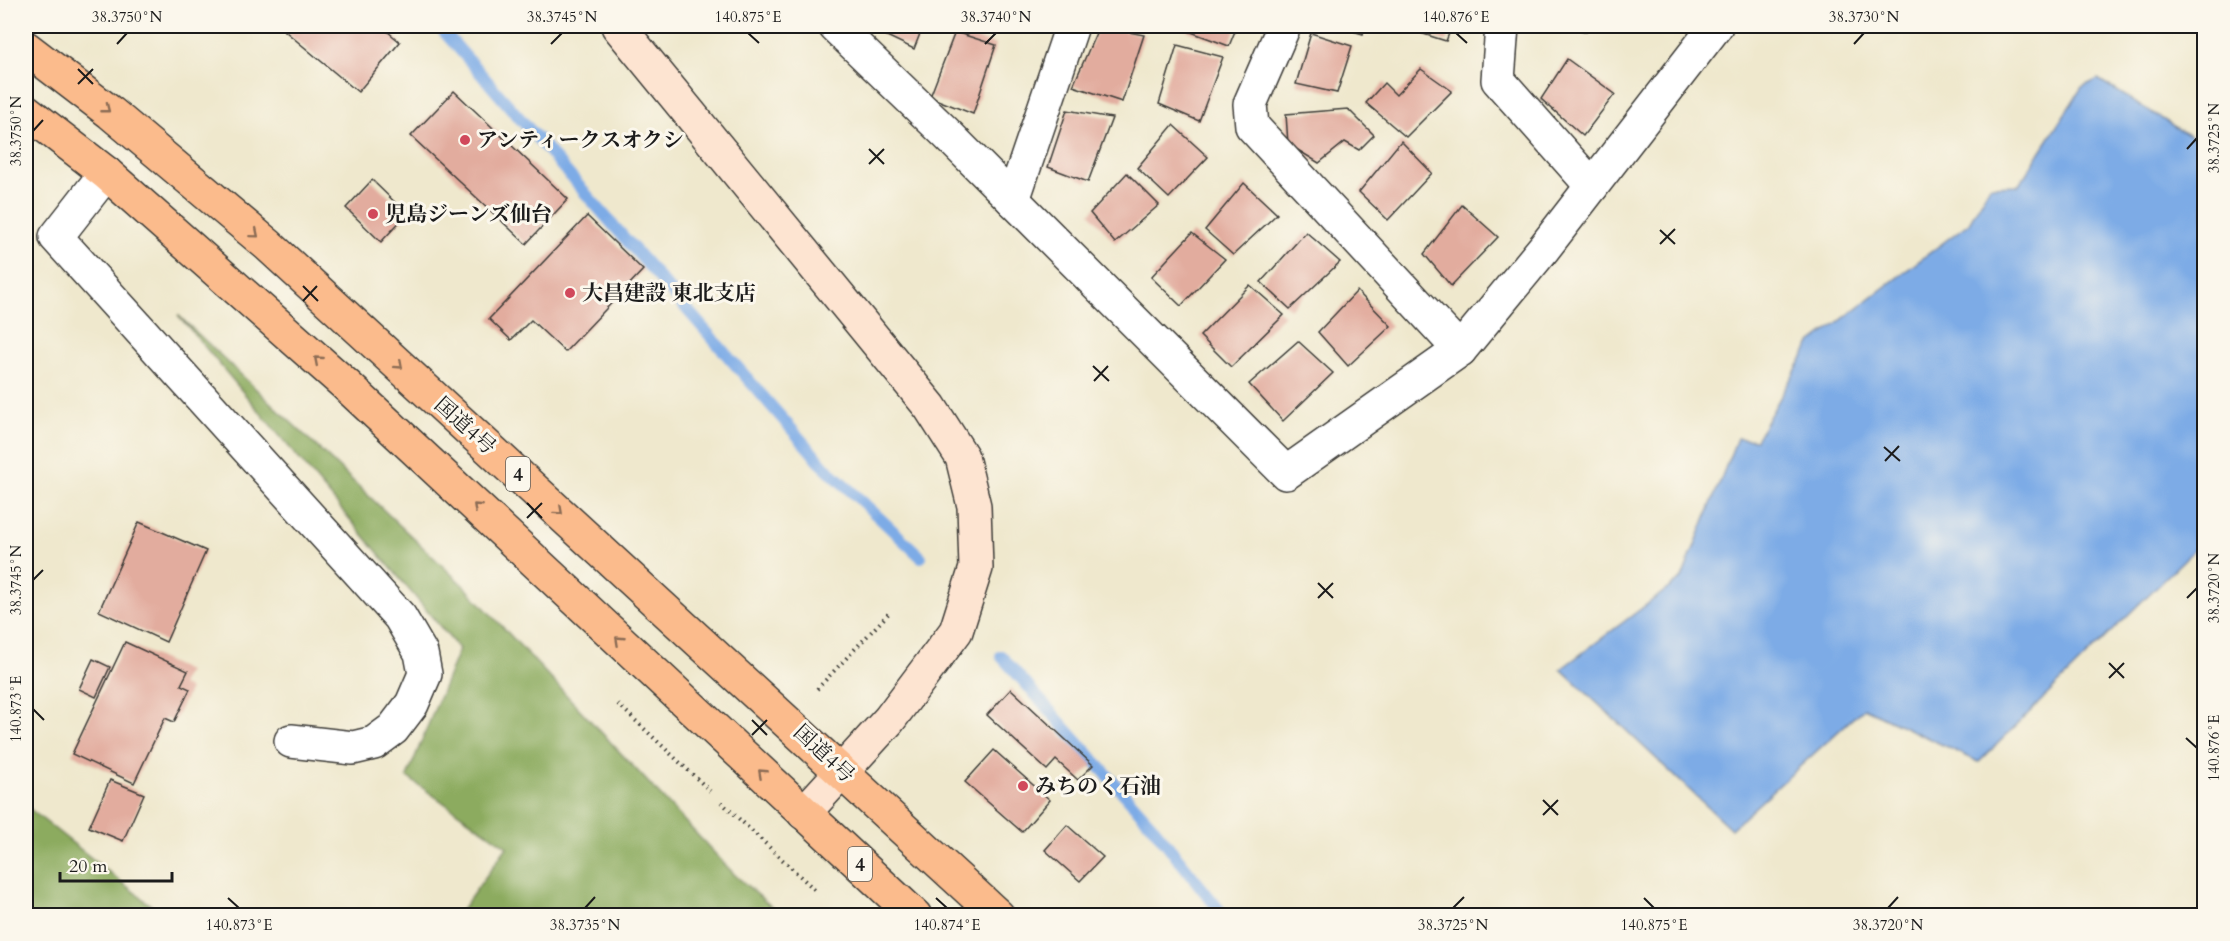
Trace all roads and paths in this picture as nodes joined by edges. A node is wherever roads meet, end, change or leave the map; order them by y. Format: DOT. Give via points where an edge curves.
graph roads {
  1 [pos="618,26"];
  2 [pos="1072,26"];
  3 [pos="1284,26"];
  4 [pos="1502,26"];
  5 [pos="1716,26"];
  6 [pos="838,27"];
  7 [pos="26,48"];
  8 [pos="26,111"];
  9 [pos="106,173"];
  10 [pos="1592,186"];
  11 [pos="1013,200"];
  12 [pos="1460,350"];
  13 [pos="890,612"];
  14 [pos="817,689"];
  15 [pos="618,705"];
  16 [pos="291,741"];
  17 [pos="843,771"];
  18 [pos="710,791"];
  19 [pos="721,802"];
  20 [pos="804,813"];
  21 [pos="816,891"];
  22 [pos="915,915"];
  23 [pos="998,915"];
  1 -- 17 [label="street" via="930,407 962,457 974,506 976,568 957,631 889,720"];
  2 -- 11 [label="street"];
  3 -- 12 [label="street" via="1250,104 1252,126"];
  4 -- 10 [label="street" via="1498,80"];
  5 -- 10 [label="street"];
  6 -- 11 [label="street"];
  7 -- 17 [label="highway, 国道4号 / 4, one-way" via="111,113 268,245"];
  8 -- 9 [label="highway, 4"];
  9 -- 16 [label="street" via="56,237 400,617 421,653 424,674 412,704 393,729 374,743 353,748"];
  20 -- 9 [label="highway, 4, one-way" via="346,385"];
  10 -- 12 [label="street"];
  11 -- 12 [label="street" via="1286,473"];
  13 -- 14 [label="path"];
  15 -- 18 [label="path"];
  17 -- 20 [label="street"];
  17 -- 23 [label="highway, 国道4号 / 4"];
  19 -- 21 [label="path"];
  20 -- 22 [label="highway, 4"];
}
